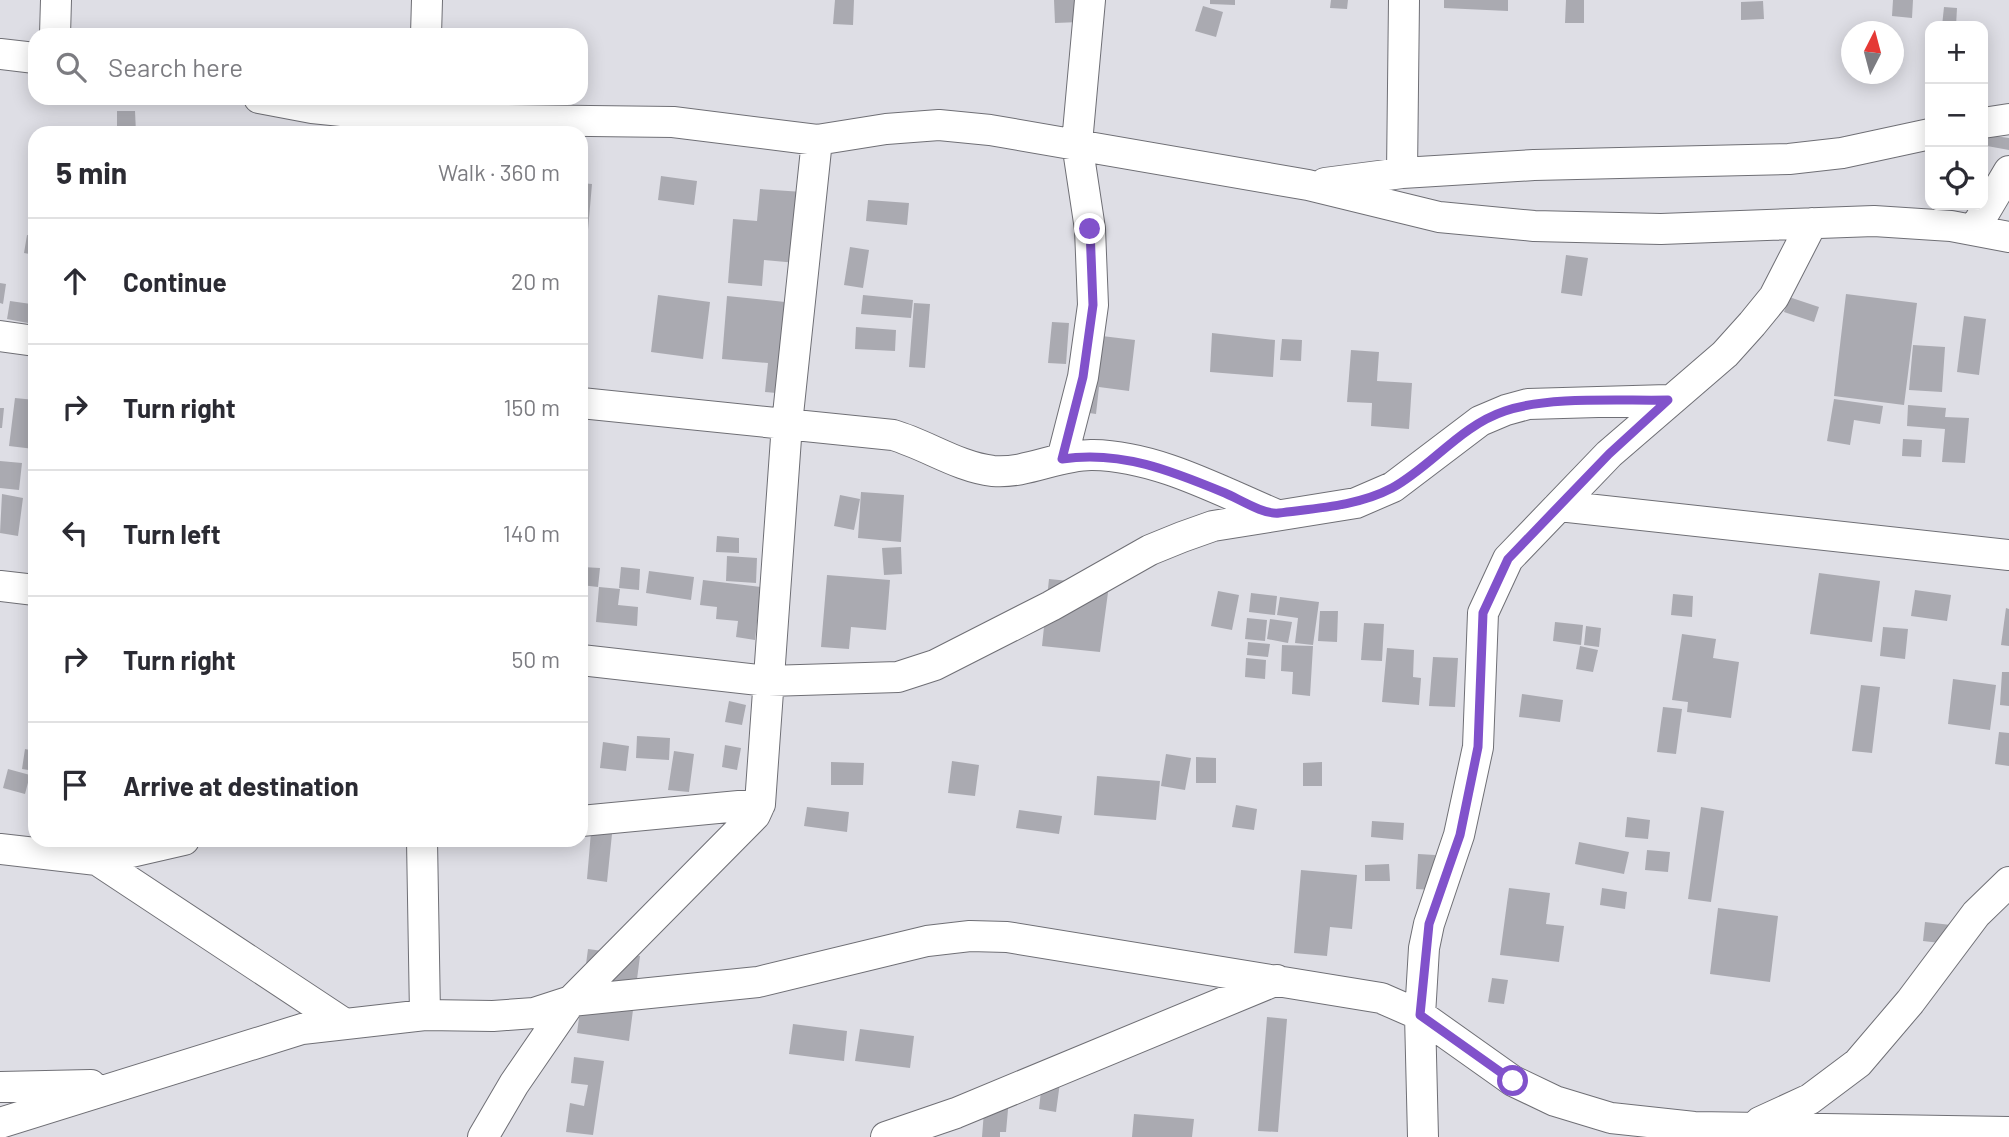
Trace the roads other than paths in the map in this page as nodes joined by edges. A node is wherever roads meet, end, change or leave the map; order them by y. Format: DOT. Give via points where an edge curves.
graph roads {
  1 [pos="56,0"];
  2 [pos="428,0"];
  3 [pos="1090,0"];
  4 [pos="1404,0"];
  5 [pos="55,28"];
  6 [pos="426,28"];
  7 [pos="0,54"];
  8 [pos="28,57"];
  9 [pos="296,105"];
  10 [pos="421,109"];
  11 [pos="2009,119"];
  12 [pos="1988,122"];
  13 [pos="1925,135"];
  14 [pos="817,140"];
  15 [pos="1077,143"];
  16 [pos="2009,171"];
  17 [pos="1402,173"];
  18 [pos="1308,185"];
  19 [pos="1812,223"];
  20 [pos="1975,230"];
  21 [pos="2009,237"];
  22 [pos="0,336"];
  23 [pos="28,340"];
  24 [pos="1668,400"];
  25 [pos="588,404"];
  26 [pos="787,424"];
  27 [pos="1062,459"];
  28 [pos="1559,506"];
  29 [pos="1275,514"];
  30 [pos="2009,555"];
  31 [pos="0,586"];
  32 [pos="28,589"];
  33 [pos="588,661"];
  34 [pos="768,681"];
  35 [pos="760,804"];
  36 [pos="588,820"];
  37 [pos="154,847"];
  38 [pos="422,847"];
  39 [pos="0,849"];
  40 [pos="97,860"];
  41 [pos="2009,882"];
  42 [pos="1277,981"];
  43 [pos="571,1001"];
  44 [pos="425,1015"];
  45 [pos="1420,1015"];
  46 [pos="345,1024"];
  47 [pos="131,1084"];
  48 [pos="0,1087"];
  49 [pos="0,1123"];
  50 [pos="1750,1127"];
  51 [pos="2009,1132"];
  52 [pos="483,1137"];
  53 [pos="886,1137"];
  54 [pos="1423,1137"];
  1 -- 5 [label="street"];
  2 -- 6 [label="street"];
  3 -- 15 [label="street"];
  4 -- 17 [label="street"];
  7 -- 8 [label="street"];
  9 -- 10 [label="street"];
  10 -- 14 [label="street" via="673,122"];
  11 -- 12 [label="street"];
  13 -- 17 [label="street" via="1789,159"];
  14 -- 15 [label="street" via="939,125"];
  14 -- 26 [label="street"];
  15 -- 18 [label="street"];
  15 -- 27 [label="street" via="1090,229 1093,305 1083,377"];
  16 -- 20 [label="street"];
  17 -- 18 [label="street"];
  18 -- 19 [label="street" via="1439,217 1534,226 1661,229"];
  19 -- 20 [label="street" via="1874,221"];
  19 -- 24 [label="street" via="1774,297 1725,354"];
  20 -- 21 [label="street"];
  22 -- 23 [label="street"];
  24 -- 28 [label="street"];
  24 -- 29 [label="street" via="1528,404 1506,410 1480,421 1393,487 1356,503"];
  25 -- 26 [label="street"];
  26 -- 27 [label="street" via="893,435 966,465 995,471"];
  26 -- 34 [label="street"];
  27 -- 29 [label="street" via="1111,456 1167,469"];
  28 -- 30 [label="street"];
  28 -- 45 [label="street" via="1508,559 1483,613 1478,747 1460,835 1429,924"];
  29 -- 34 [label="street" via="1213,526 1150,550 935,665 898,677"];
  31 -- 32 [label="street"];
  33 -- 34 [label="street"];
  34 -- 35 [label="street"];
  35 -- 36 [label="street"];
  35 -- 43 [label="street" via="755,815"];
  37 -- 40 [label="street"];
  38 -- 44 [label="street"];
  39 -- 40 [label="street"];
  40 -- 46 [label="street"];
  41 -- 50 [label="street" via="1976,914 1858,1063 1810,1099"];
  42 -- 43 [label="street" via="1007,937 970,936 927,941 758,982"];
  42 -- 45 [label="street" via="1381,998"];
  42 -- 53 [label="street" via="956,1113"];
  43 -- 44 [label="street" via="534,1013"];
  43 -- 52 [label="street"];
  44 -- 46 [label="street"];
  45 -- 50 [label="street" via="1513,1081 1555,1101 1611,1118 1694,1127"];
  45 -- 54 [label="street"];
  46 -- 47 [label="street" via="302,1029"];
  47 -- 48 [label="street"];
  47 -- 49 [label="street"];
  50 -- 51 [label="street"];
}
